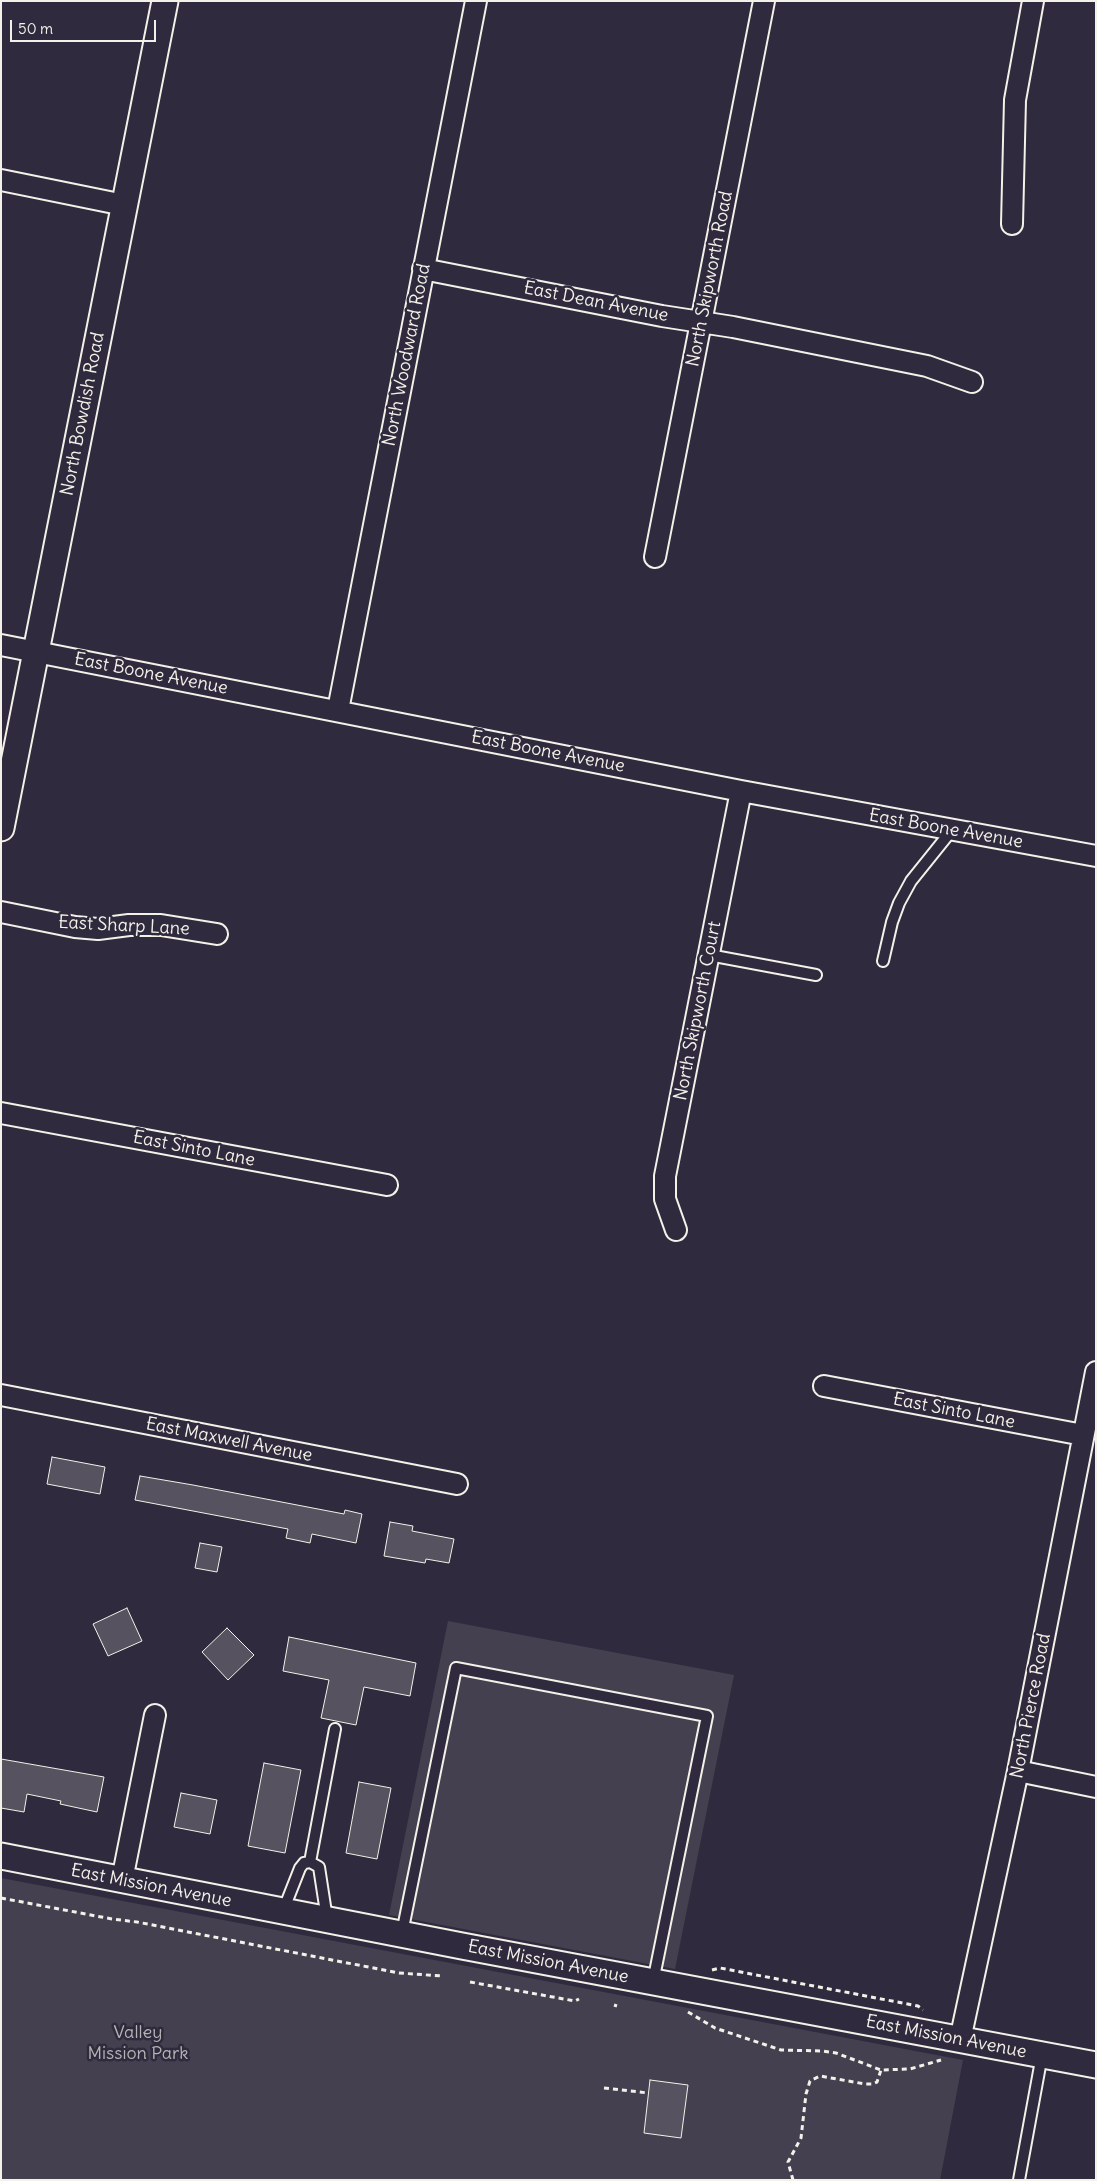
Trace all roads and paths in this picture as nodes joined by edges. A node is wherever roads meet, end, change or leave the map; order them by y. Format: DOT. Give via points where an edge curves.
graph roads {
  1 [pos="165,1"];
  2 [pos="476,1"];
  3 [pos="764,1"];
  4 [pos="1033,1"];
  5 [pos="1,180"];
  6 [pos="124,205"];
  7 [pos="1012,224"];
  8 [pos="424,268"];
  9 [pos="702,322"];
  10 [pos="972,382"];
  11 [pos="655,557"];
  12 [pos="1,645"];
  13 [pos="36,652"];
  14 [pos="338,710"];
  15 [pos="741,791"];
  16 [pos="1,828"];
  17 [pos="952,830"];
  18 [pos="1096,856"];
  19 [pos="1,912"];
  20 [pos="217,934"];
  21 [pos="709,954"];
  22 [pos="884,961"];
  23 [pos="816,975"];
  24 [pos="1,1113"];
  25 [pos="387,1185"];
  26 [pos="676,1230"];
  27 [pos="1096,1372"];
  28 [pos="824,1386"];
  29 [pos="1,1395"];
  30 [pos="1083,1435"];
  31 [pos="457,1484"];
  32 [pos="155,1715"];
  33 [pos="335,1729"];
  34 [pos="1018,1771"];
  35 [pos="1096,1787"];
  36 [pos="1,1856"];
  37 [pos="310,1862"];
  38 [pos="122,1880"];
  39 [pos="1,1898"];
  40 [pos="283,1911"];
  41 [pos="327,1920"];
  42 [pos="402,1934"];
  43 [pos="442,1976"];
  44 [pos="470,1982"];
  45 [pos="653,1982"];
  46 [pos="579,1999"];
  47 [pos="688,2012"];
  48 [pos="960,2040"];
  49 [pos="1042,2055"];
  50 [pos="942,2060"];
  51 [pos="1096,2065"];
  52 [pos="882,2070"];
  53 [pos="604,2088"];
  54 [pos="648,2093"];
  55 [pos="793,2180"];
  56 [pos="1019,2180"];
  1 -- 6 [label="street, North Bowdish Road"];
  2 -- 8 [label="street, North Woodward Road"];
  3 -- 9 [label="street, North Skipworth Road"];
  4 -- 7 [label="street" via="1014,100"];
  5 -- 6 [label="street"];
  6 -- 13 [label="street, North Bowdish Road"];
  8 -- 9 [label="street, East Dean Avenue"];
  8 -- 14 [label="street, North Woodward Road"];
  9 -- 10 [label="street, East Dean Avenue" via="927,366"];
  9 -- 11 [label="street, North Skipworth Road"];
  12 -- 13 [label="street, East Boone Avenue"];
  13 -- 14 [label="street, East Boone Avenue"];
  13 -- 16 [label="street, North Bowdish Road"];
  14 -- 15 [label="street, East Boone Avenue"];
  15 -- 17 [label="street, East Boone Avenue"];
  15 -- 21 [label="street, North Skipworth Court"];
  17 -- 18 [label="street, East Boone Avenue"];
  17 -- 22 [label="lane" via="911,882 899,904"];
  19 -- 20 [label="street, East Sharp Lane" via="75,927 161,925"];
  21 -- 23 [label="lane"];
  21 -- 26 [label="street, North Skipworth Court" via="665,1176 665,1200"];
  24 -- 25 [label="street, East Sinto Lane"];
  27 -- 30 [label="street, North Pierce Road"];
  28 -- 30 [label="street, East Sinto Lane"];
  29 -- 31 [label="street, East Maxwell Avenue"];
  30 -- 34 [label="street, North Pierce Road"];
  32 -- 38 [label="street"];
  33 -- 37 [label="lane"];
  34 -- 35 [label="street"];
  34 -- 48 [label="street, North Pierce Road"];
  36 -- 38 [label="street, East Mission Avenue"];
  37 -- 40 [label="lane" via="300,1868"];
  37 -- 41 [label="lane" via="319,1867"];
  38 -- 40 [label="street, East Mission Avenue"];
  39 -- 43 [label="path" via="399,1973"];
  40 -- 41 [label="street, East Mission Avenue"];
  41 -- 42 [label="street, East Mission Avenue"];
  42 -- 45 [label="street, East Mission Avenue"];
  42 -- 45 [label="lane" via="456,1668 707,1716"];
  44 -- 46 [label="path" via="575,2001"];
  45 -- 48 [label="street, East Mission Avenue"];
  47 -- 52 [label="path" via="715,2028 781,2050 836,2053"];
  48 -- 49 [label="street, East Mission Avenue"];
  49 -- 51 [label="street, East Mission Avenue"];
  49 -- 56 [label="lane"];
  50 -- 52 [label="path" via="910,2070"];
  52 -- 55 [label="path" via="878,2082 872,2084 820,2076 810,2080 801,2138 788,2162"];
  53 -- 54 [label="path"];
}
